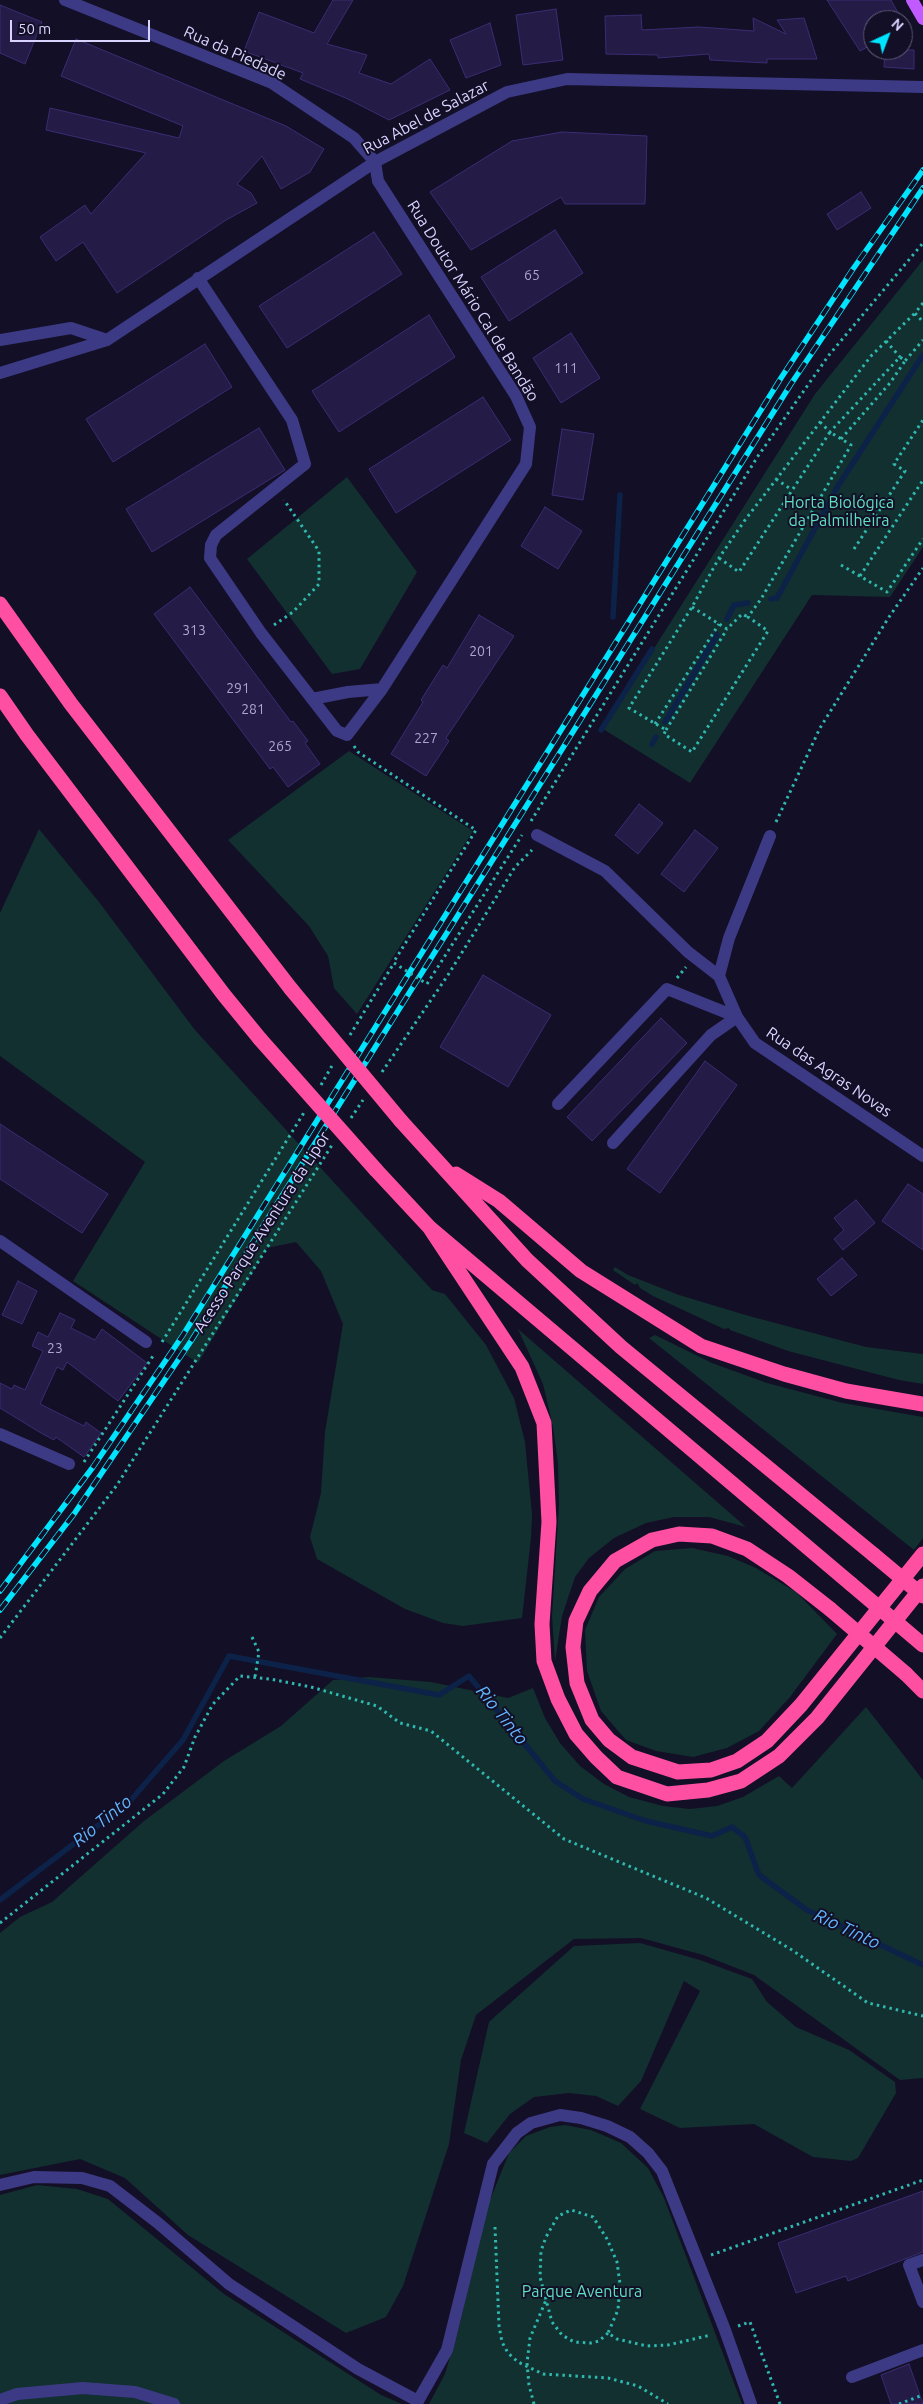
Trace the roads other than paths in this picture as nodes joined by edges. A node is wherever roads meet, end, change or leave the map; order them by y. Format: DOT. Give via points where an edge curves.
graph roads {
  1 [pos="65,0"];
  2 [pos="912,0"];
  3 [pos="923,19"];
  4 [pos="923,87"];
  5 [pos="375,162"];
  6 [pos="198,278"];
  7 [pos="0,340"];
  8 [pos="107,340"];
  9 [pos="0,373"];
  10 [pos="0,604"];
  11 [pos="382,689"];
  12 [pos="0,696"];
  13 [pos="312,699"];
  14 [pos="770,836"];
  15 [pos="540,837"];
  16 [pos="718,976"];
  17 [pos="737,1017"];
  18 [pos="558,1104"];
  19 [pos="612,1143"];
  20 [pos="923,1156"];
  21 [pos="442,1165"];
  22 [pos="430,1228"];
  23 [pos="0,1241"];
  24 [pos="146,1342"];
  25 [pos="923,1404"];
  26 [pos="0,1434"];
  27 [pos="69,1464"];
  28 [pos="923,1554"];
  29 [pos="923,1586"];
  30 [pos="923,1596"];
  31 [pos="923,1645"];
  32 [pos="923,1691"];
  33 [pos="0,2185"];
  34 [pos="923,2260"];
  35 [pos="923,2302"];
  36 [pos="923,2350"];
  37 [pos="852,2377"];
  38 [pos="0,2400"];
  39 [pos="417,2402"];
  40 [pos="174,2404"];
  41 [pos="751,2404"];
  1 -- 5 [label="street, Rua da Piedade" via="272,83 354,138"];
  2 -- 3 [label="main road"];
  4 -- 5 [label="street, Rua Abel de Salazar" via="567,79 507,92"];
  5 -- 6 [label="street, Rua Abel de Salazar"];
  5 -- 11 [label="street, Rua Doutor Mário Cal de Bandão" via="378,181 516,396 530,428 526,464"];
  6 -- 8 [label="street, Rua Abel de Salazar"];
  6 -- 13 [label="street" via="292,420 305,464 216,535 210,545 210,558 261,633"];
  7 -- 8 [label="street" via="71,328"];
  8 -- 9 [label="street, Rua Abel de Salazar"];
  10 -- 21 [label="highway, bridge" via="71,704 291,989"];
  11 -- 13 [label="street"];
  11 -- 13 [label="street, Rua Doutor Mário Cal de Bandão" via="347,735 337,732"];
  12 -- 22 [label="highway, bridge" via="206,972 260,1039"];
  14 -- 16 [label="street" via="728,938"];
  15 -- 16 [label="street, Rua das Agras Novas" via="605,871 688,952"];
  16 -- 17 [label="street, Rua das Agras Novas"];
  17 -- 18 [label="street" via="667,990"];
  17 -- 19 [label="street" via="711,1035"];
  17 -- 20 [label="street, Rua das Agras Novas" via="755,1043"];
  21 -- 25 [label="highway" via="500,1201 581,1271 701,1346 846,1391"];
  21 -- 30 [label="highway, bridge" via="527,1260 621,1347"];
  22 -- 29 [label="highway" via="522,1366 544,1423 549,1514 542,1624 544,1661 576,1734 617,1776 667,1794 708,1790 741,1781 779,1756 817,1718"];
  22 -- 31 [label="highway, bridge"];
  23 -- 24 [label="street"];
  26 -- 27 [label="street"];
  28 -- 32 [label="highway, bridge" via="801,1705 767,1741 737,1761 711,1770 678,1772 632,1757 609,1740 592,1720 577,1683 573,1647 576,1621 590,1591 615,1560 652,1540 679,1534 712,1536 747,1548 788,1576 830,1609 906,1674"];
  33 -- 39 [label="street" via="34,2177 82,2178 110,2186 229,2284 358,2369"];
  34 -- 35 [label="street" via="909,2266"];
  36 -- 37 [label="street"];
  38 -- 40 [label="street" via="17,2394 83,2388 135,2392"];
  39 -- 41 [label="street" via="447,2350 493,2164 517,2133 531,2123 560,2115 607,2126 630,2137 662,2171"];
}
